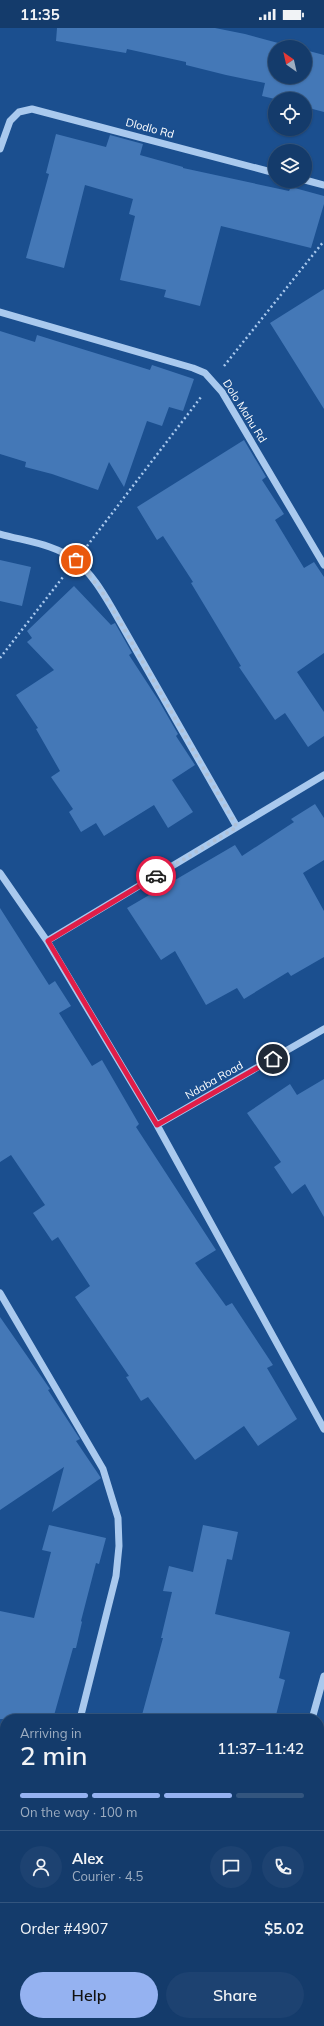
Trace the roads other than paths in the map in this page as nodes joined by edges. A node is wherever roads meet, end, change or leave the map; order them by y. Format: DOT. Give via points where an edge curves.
graph roads {
  1 [pos="0,149"];
  2 [pos="268,171"];
  3 [pos="312,182"];
  4 [pos="324,185"];
  5 [pos="0,312"];
  6 [pos="0,534"];
  7 [pos="324,565"];
  8 [pos="324,775"];
  9 [pos="237,827"];
  10 [pos="0,873"];
  11 [pos="48,941"];
  12 [pos="324,1029"];
  13 [pos="157,1125"];
  14 [pos="0,1293"];
  15 [pos="324,1429"];
  16 [pos="324,1676"];
  17 [pos="81,1714"];
  18 [pos="313,1714"];
  1 -- 2 [label="street, Dlodlo Rd" via="10,121 19,112 32,109"];
  3 -- 4 [label="street"];
  5 -- 7 [label="street, Dolo Mahu Rd" via="205,373 222,392"];
  6 -- 9 [label="street" via="49,547 76,560 99,587"];
  8 -- 9 [label="street"];
  9 -- 11 [label="street"];
  10 -- 11 [label="street"];
  11 -- 13 [label="street"];
  12 -- 13 [label="street, Ndaba Road"];
  13 -- 15 [label="street"];
  14 -- 17 [label="street" via="103,1469 118,1518 116,1576"];
  16 -- 18 [label="street"];
}
